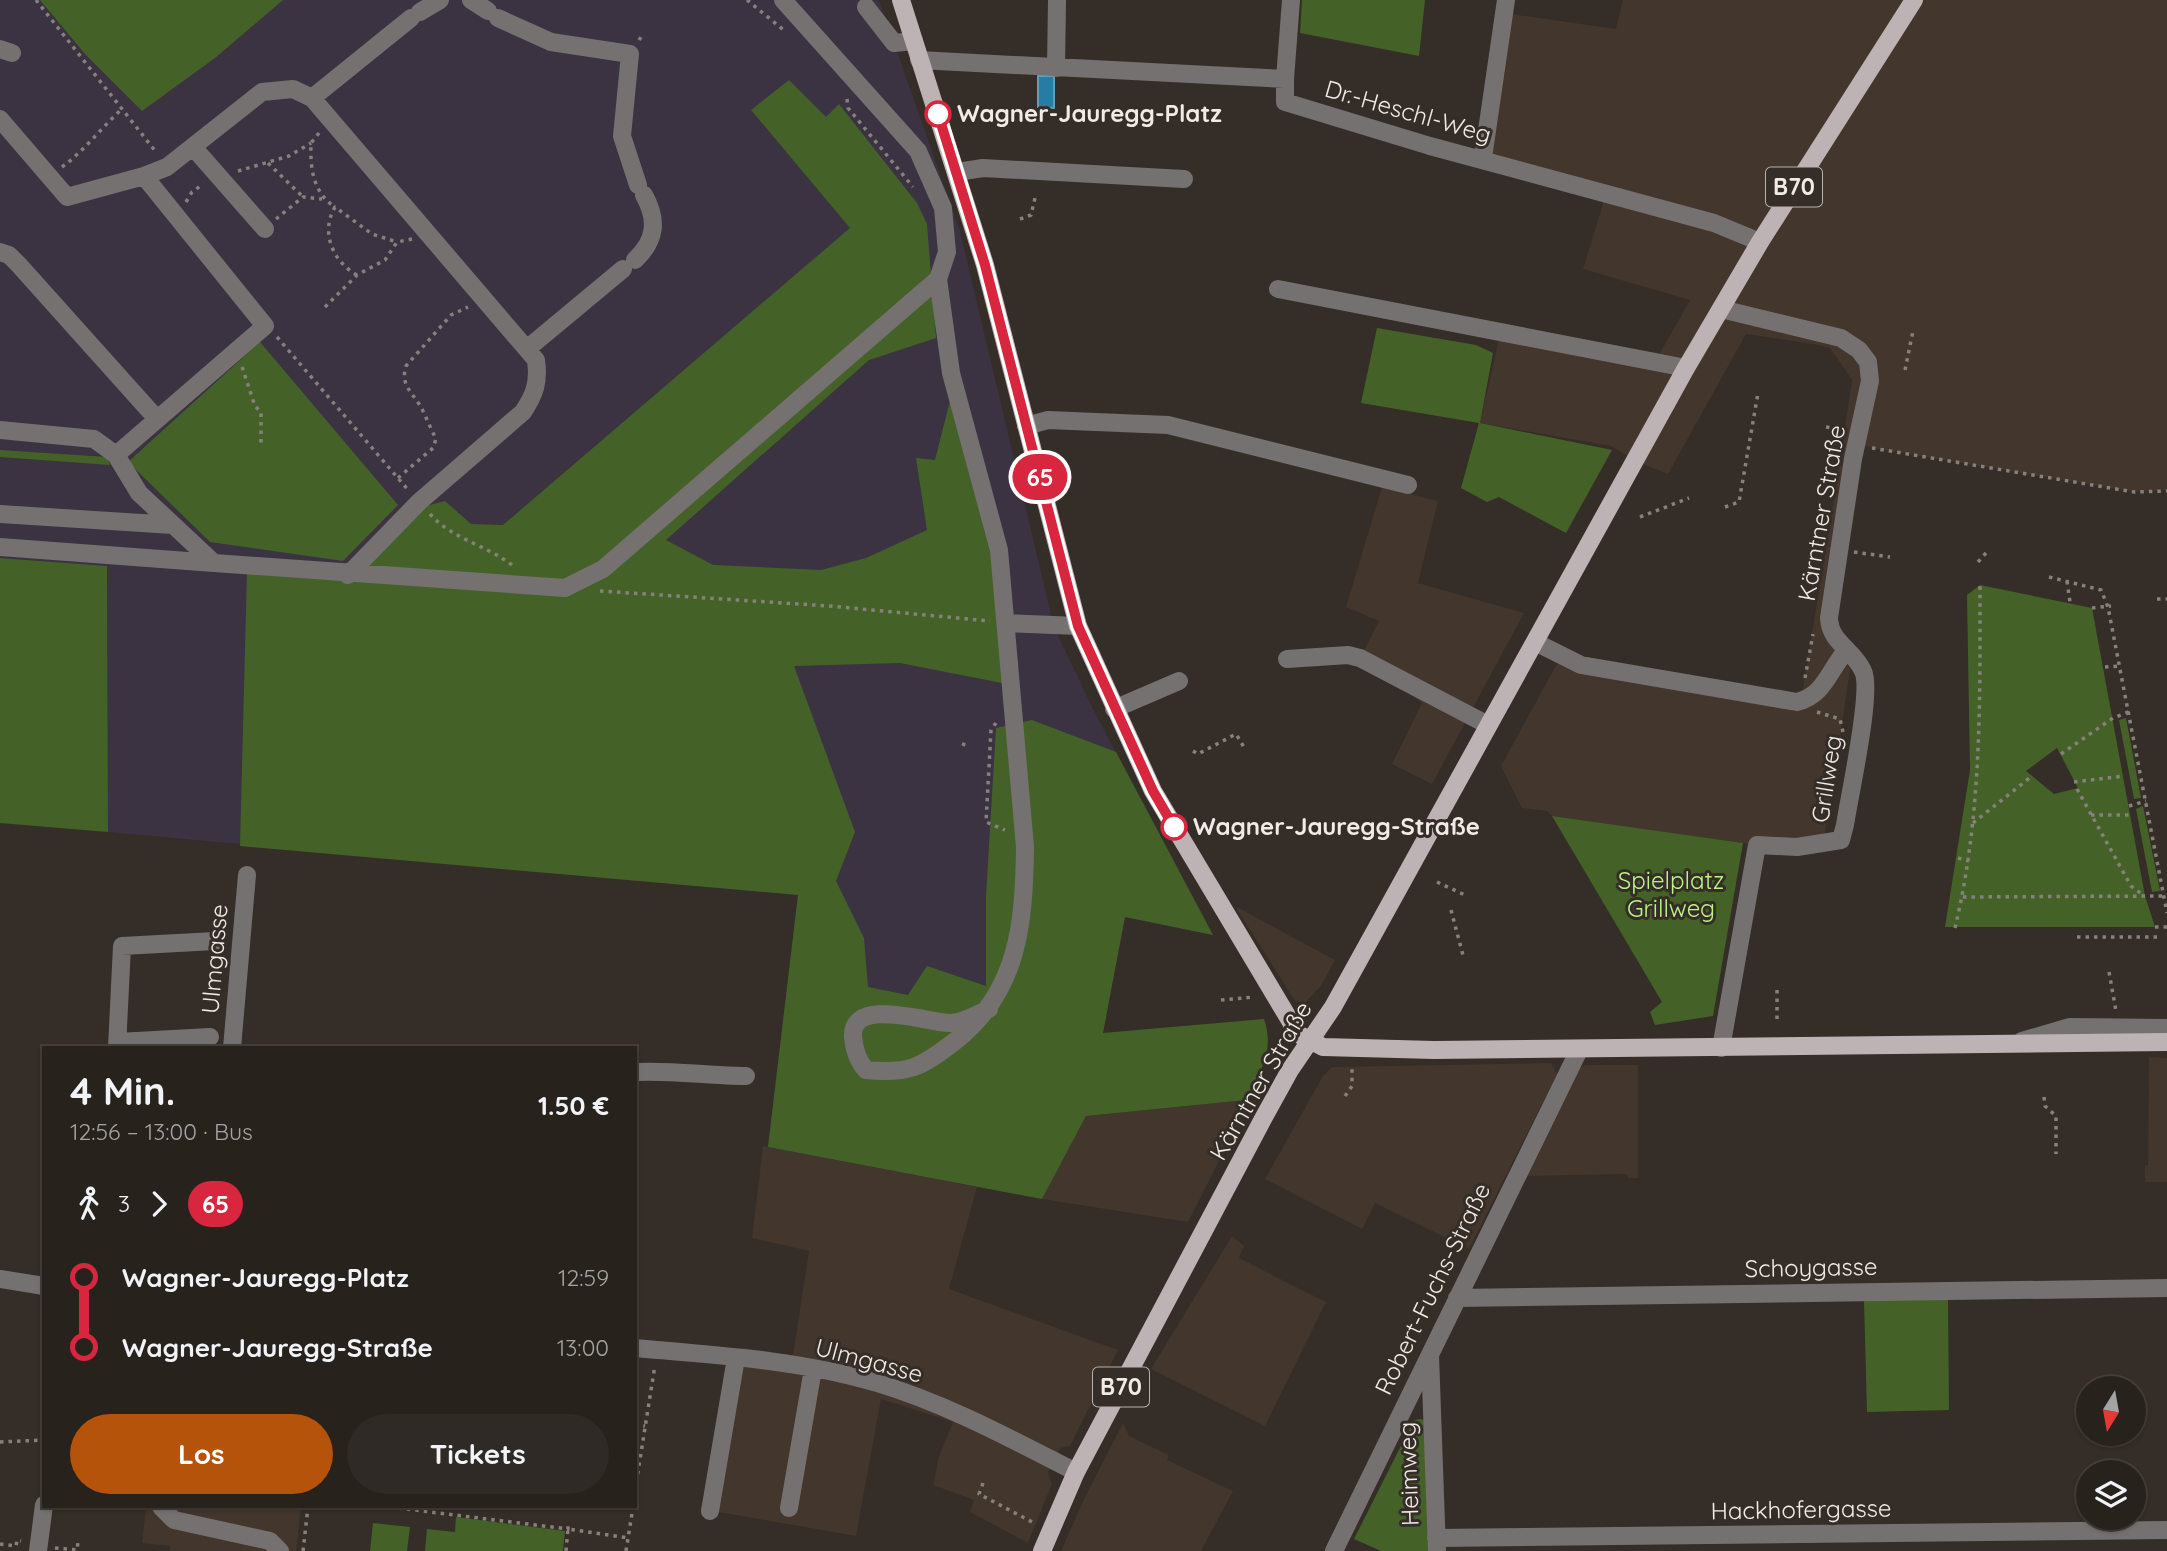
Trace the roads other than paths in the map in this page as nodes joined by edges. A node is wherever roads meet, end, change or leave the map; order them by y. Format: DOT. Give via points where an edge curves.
graph roads {
  1 [pos="440,0"];
  2 [pos="471,0"];
  3 [pos="783,0"];
  4 [pos="901,0"];
  5 [pos="1057,0"];
  6 [pos="1291,0"];
  7 [pos="1506,0"];
  8 [pos="1914,0"];
  9 [pos="866,7"];
  10 [pos="914,41"];
  11 [pos="919,60"];
  12 [pos="1056,68"];
  13 [pos="1285,79"];
  14 [pos="312,99"];
  15 [pos="0,119"];
  16 [pos="193,147"];
  17 [pos="1483,158"];
  18 [pos="957,172"];
  19 [pos="144,176"];
  20 [pos="1184,179"];
  21 [pos="265,229"];
  22 [pos="1759,242"];
  23 [pos="0,252"];
  24 [pos="938,279"];
  25 [pos="1278,289"];
  26 [pos="1721,309"];
  27 [pos="528,348"];
  28 [pos="1686,368"];
  29 [pos="157,419"];
  30 [pos="1027,426"];
  31 [pos="0,430"];
  32 [pos="116,455"];
  33 [pos="1408,485"];
  34 [pos="0,514"];
  35 [pos="173,525"];
  36 [pos="0,547"];
  37 [pos="214,563"];
  38 [pos="348,575"];
  39 [pos="1006,623"];
  40 [pos="1078,626"];
  41 [pos="1535,642"];
  42 [pos="1846,651"];
  43 [pos="1287,659"];
  44 [pos="1179,681"];
  45 [pos="1114,709"];
  46 [pos="1488,724"];
  47 [pos="247,875"];
  48 [pos="215,941"];
  49 [pos="989,1009"];
  50 [pos="2167,1028"];
  51 [pos="210,1037"];
  52 [pos="1310,1040"];
  53 [pos="2015,1042"];
  54 [pos="2167,1042"];
  55 [pos="117,1045"];
  56 [pos="232,1046"];
  57 [pos="1721,1048"];
  58 [pos="1579,1050"];
  59 [pos="637,1072"];
  60 [pos="746,1076"];
  61 [pos="0,1279"];
  62 [pos="42,1286"];
  63 [pos="2167,1288"];
  64 [pos="1457,1298"];
  65 [pos="637,1348"];
  66 [pos="1430,1353"];
  67 [pos="736,1359"];
  68 [pos="813,1369"];
  69 [pos="1076,1472"];
  70 [pos="44,1508"];
  71 [pos="162,1508"];
  72 [pos="789,1508"];
  73 [pos="710,1511"];
  74 [pos="2167,1530"];
  75 [pos="1436,1545"];
  76 [pos="38,1548"];
  77 [pos="280,1551"];
  78 [pos="1042,1551"];
  79 [pos="1334,1551"];
  1 -- 14 [label="street"];
  2 -- 27 [label="street" via="551,42 630,54 622,136 653,214 650,244"];
  3 -- 24 [label="street" via="918,151 943,208 947,252"];
  4 -- 10 [label="main road"];
  5 -- 12 [label="street"];
  6 -- 13 [label="street"];
  7 -- 17 [label="street"];
  8 -- 22 [label="main road, Kärntner Straße / B70"];
  9 -- 10 [label="street" via="894,43"];
  10 -- 11 [label="main road"];
  11 -- 12 [label="street"];
  11 -- 18 [label="main road"];
  12 -- 13 [label="street"];
  13 -- 17 [label="street, Dr.-Heschl-Weg" via="1285,102"];
  14 -- 16 [label="street" via="293,89 262,92"];
  14 -- 27 [label="street"];
  15 -- 19 [label="street" via="67,197"];
  16 -- 19 [label="street" via="167,167"];
  16 -- 21 [label="street"];
  17 -- 22 [label="street, Dr.-Heschl-Weg" via="1714,223"];
  18 -- 20 [label="street" via="983,168"];
  18 -- 30 [label="main road"];
  19 -- 29 [label="street" via="265,326"];
  22 -- 26 [label="main road, Kärntner Straße / B70"];
  23 -- 29 [label="street" via="19,265"];
  24 -- 38 [label="street" via="603,569 565,588"];
  24 -- 39 [label="street" via="951,373 999,550"];
  25 -- 28 [label="street"];
  26 -- 28 [label="main road, Kärntner Straße / B70"];
  26 -- 42 [label="street, Kärntner Straße" via="1825,333 1859,350 1868,362 1870,382 1852,436 1830,627"];
  27 -- 38 [label="street" via="536,360 538,382 523,412 419,502"];
  28 -- 41 [label="main road, Kärntner Straße / B70"];
  29 -- 32 [label="street"];
  30 -- 33 [label="street" via="1048,420 1168,425"];
  30 -- 40 [label="main road"];
  31 -- 32 [label="street" via="93,439"];
  32 -- 35 [label="street" via="139,493"];
  34 -- 35 [label="street"];
  35 -- 37 [label="street"];
  36 -- 37 [label="street"];
  37 -- 38 [label="street"];
  39 -- 40 [label="street"];
  39 -- 49 [label="street" via="1025,847 1024,893 1013,959"];
  40 -- 45 [label="main road"];
  41 -- 42 [label="street" via="1580,665 1797,702 1817,694"];
  41 -- 46 [label="main road, Kärntner Straße / B70"];
  42 -- 57 [label="street, Grillweg" via="1864,671 1865,695 1841,840 1797,847 1757,845"];
  43 -- 46 [label="street" via="1360,658"];
  44 -- 45 [label="street"];
  45 -- 52 [label="main road" via="1153,791 1212,893 1288,1019 1298,1034"];
  46 -- 52 [label="main road, Kärntner Straße / B70" via="1340,995"];
  47 -- 56 [label="street, Ulmgasse"];
  48 -- 55 [label="street, Ulmgasse" via="122,946"];
  49 -- 49 [label="street" via="951,1024 893,1014 868,1015 853,1032 859,1063 866,1070 901,1073 919,1067 964,1035"];
  50 -- 53 [label="street" via="2070,1027"];
  51 -- 55 [label="street"];
  52 -- 58 [label="main road" via="1323,1047"];
  52 -- 69 [label="main road, Kärntner Straße / B70" via="1264,1117"];
  53 -- 54 [label="main road"];
  53 -- 57 [label="main road"];
  57 -- 58 [label="main road"];
  58 -- 64 [label="street, Robert-Fuchs-Straße"];
  59 -- 60 [label="street"];
  61 -- 62 [label="street"];
  63 -- 64 [label="street, Schoygasse"];
  64 -- 66 [label="street, Robert-Fuchs-Straße"];
  65 -- 67 [label="street, Ulmgasse"];
  66 -- 75 [label="street, Heimweg"];
  66 -- 79 [label="street, Robert-Fuchs-Straße"];
  67 -- 68 [label="street, Ulmgasse"];
  67 -- 73 [label="street"];
  68 -- 69 [label="street, Ulmgasse" via="877,1383 953,1410"];
  68 -- 72 [label="street"];
  69 -- 78 [label="main road, Kärntner Straße / B70"];
  70 -- 76 [label="street"];
  71 -- 77 [label="street" via="174,1520 270,1541"];
  74 -- 75 [label="street, Hackhofergasse"];
}
